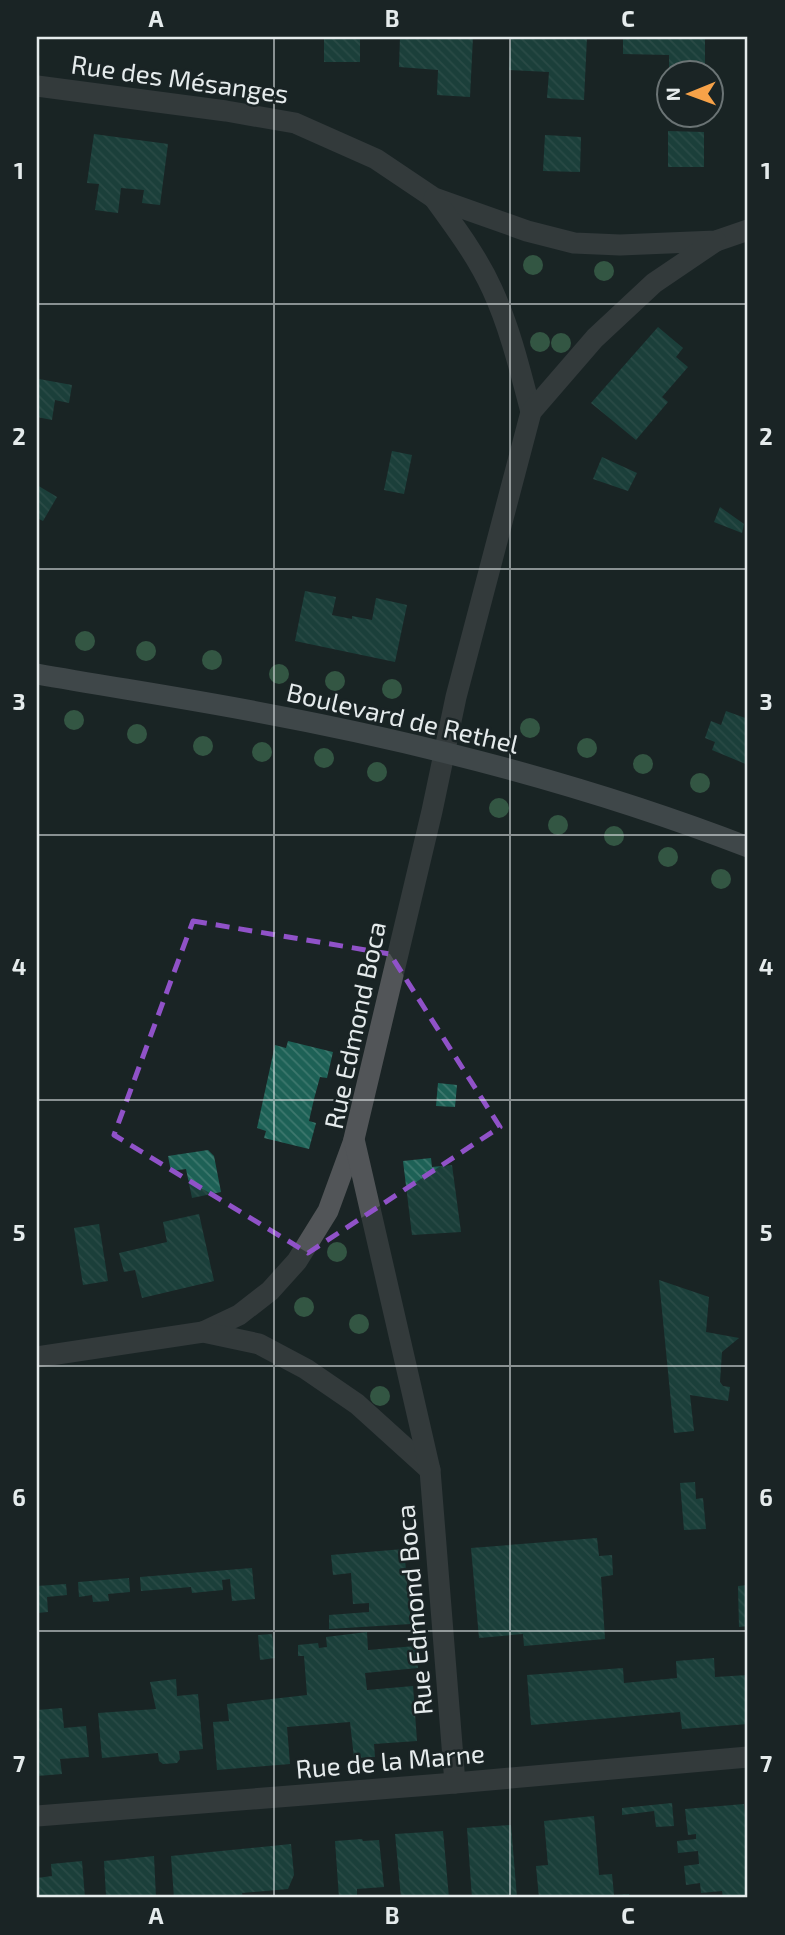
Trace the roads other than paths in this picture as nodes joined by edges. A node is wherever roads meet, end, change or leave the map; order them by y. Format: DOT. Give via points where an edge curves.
graph roads {
  1 [pos="37,86"];
  2 [pos="434,198"];
  3 [pos="748,230"];
  4 [pos="716,241"];
  5 [pos="531,412"];
  6 [pos="37,674"];
  7 [pos="444,752"];
  8 [pos="748,846"];
  9 [pos="354,1139"];
  10 [pos="203,1332"];
  11 [pos="37,1357"];
  12 [pos="429,1470"];
  13 [pos="748,1757"];
  14 [pos="455,1783"];
  15 [pos="37,1816"];
  1 -- 2 [label="street, Rue des Mésanges" via="295,122 376,159"];
  2 -- 4 [label="street, Rue des Mésanges" via="574,243"];
  2 -- 5 [label="street, Rue Edmond Boca" via="492,288"];
  3 -- 4 [label="street, Rue des Mésanges"];
  4 -- 5 [label="street, Rue Edmond Boca" via="654,283 595,338"];
  5 -- 7 [label="street, Rue Edmond Boca"];
  6 -- 7 [label="main road, Boulevard de Rethel" via="258,712"];
  7 -- 8 [label="main road, Boulevard de Rethel" via="594,794"];
  7 -- 9 [label="street, Rue Edmond Boca"];
  9 -- 10 [label="street" via="328,1211 297,1261 270,1291 239,1315"];
  9 -- 12 [label="street, Rue Edmond Boca"];
  10 -- 11 [label="street"];
  10 -- 12 [label="street" via="259,1344 306,1369 357,1404"];
  12 -- 14 [label="street, Rue Edmond Boca"];
  13 -- 14 [label="street, Rue de la Marne"];
  14 -- 15 [label="street, Rue de la Marne"];
}
